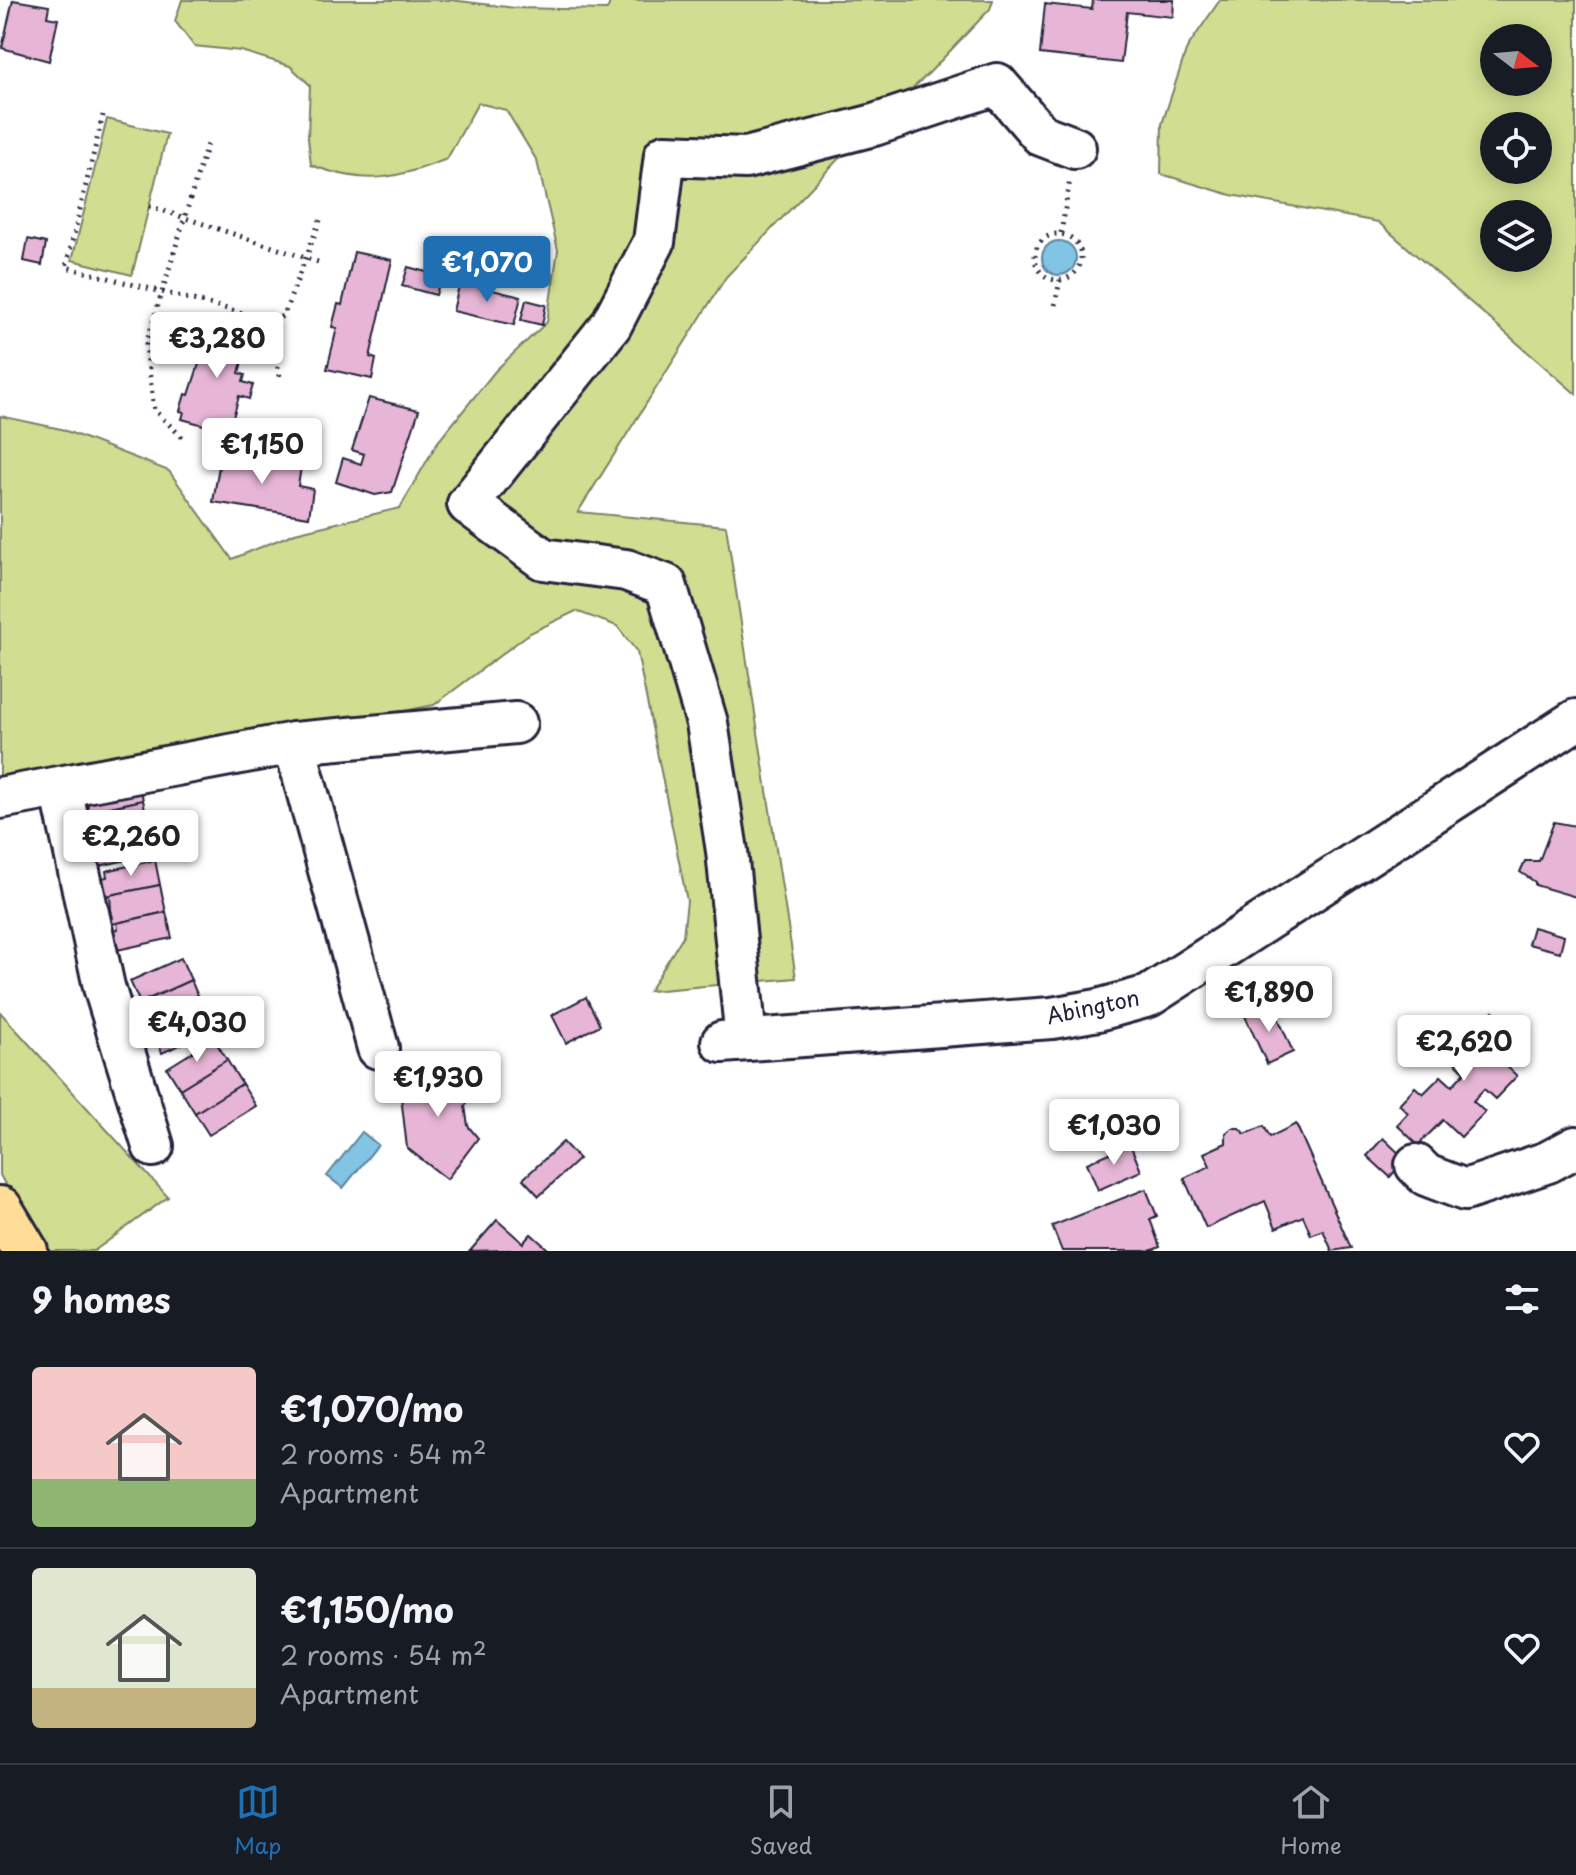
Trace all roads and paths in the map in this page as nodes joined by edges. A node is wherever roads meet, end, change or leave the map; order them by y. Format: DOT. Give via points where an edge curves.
graph roads {
  1 [pos="103,115"];
  2 [pos="207,144"];
  3 [pos="1075,148"];
  4 [pos="149,206"];
  5 [pos="322,215"];
  6 [pos="184,219"];
  7 [pos="1061,233"];
  8 [pos="306,258"];
  9 [pos="321,263"];
  10 [pos="1060,280"];
  11 [pos="162,291"];
  12 [pos="1055,305"];
  13 [pos="274,321"];
  14 [pos="280,376"];
  15 [pos="182,437"];
  16 [pos="1576,720"];
  17 [pos="516,723"];
  18 [pos="294,743"];
  19 [pos="61,788"];
  20 [pos="0,798"];
  21 [pos="378,1048"];
  22 [pos="153,1146"];
  23 [pos="1576,1147"];
  24 [pos="1416,1165"];
  25 [pos="0,1209"];
  26 [pos="25,1251"];
  1 -- 11 [label="path" via="66,267"];
  2 -- 6 [label="path"];
  3 -- 7 [label="path"];
  3 -- 16 [label="street, Abington" via="1041,135 997,84 874,125 746,158 665,155 654,242 611,325 468,504 543,559 626,570 666,585 707,723 727,851 734,1041 1052,1018 1149,996"];
  4 -- 6 [label="path"];
  5 -- 8 [label="path"];
  6 -- 8 [label="path"];
  6 -- 11 [label="path"];
  7 -- 10 [label="path" via="1080,246 1081,261 1074,275"];
  7 -- 10 [label="path" via="1046,236 1035,256 1045,276"];
  8 -- 9 [label="path"];
  8 -- 13 [label="path" via="284,315"];
  10 -- 12 [label="path"];
  11 -- 13 [label="path"];
  11 -- 15 [label="path" via="146,345 154,410"];
  13 -- 14 [label="path" via="270,334"];
  17 -- 18 [label="street"];
  18 -- 19 [label="street"];
  18 -- 21 [label="street"];
  19 -- 20 [label="street"];
  19 -- 22 [label="street" via="104,987"];
  23 -- 24 [label="street" via="1465,1190 1426,1175"];
  25 -- 26 [label="main road"];
}
